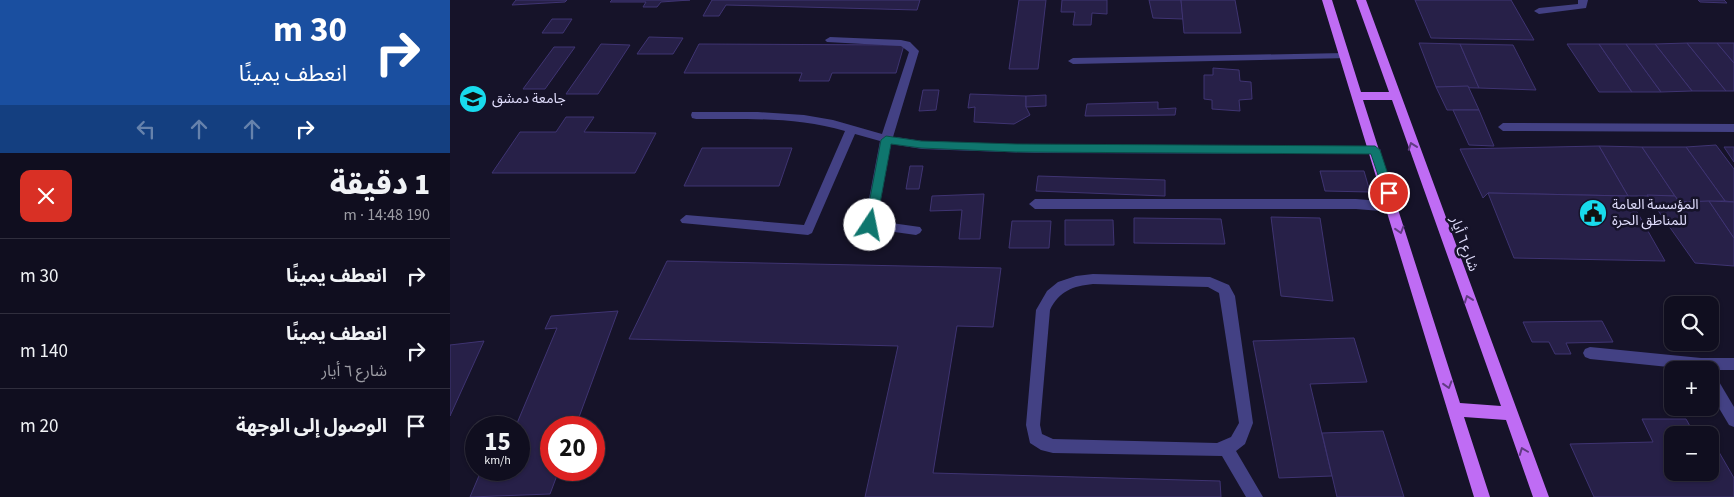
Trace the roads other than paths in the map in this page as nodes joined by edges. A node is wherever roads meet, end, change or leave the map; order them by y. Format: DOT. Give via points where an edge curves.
graph roads {
  1 [pos="1326,0"];
  2 [pos="1361,0"];
  3 [pos="1583,0"];
  4 [pos="1539,11"];
  5 [pos="830,40"];
  6 [pos="1345,56"];
  7 [pos="1073,60"];
  8 [pos="1358,96"];
  9 [pos="1394,96"];
  10 [pos="696,115"];
  11 [pos="1503,127"];
  12 [pos="1734,128"];
  13 [pos="851,130"];
  14 [pos="886,140"];
  15 [pos="1375,150"];
  16 [pos="1035,204"];
  17 [pos="1393,207"];
  18 [pos="686,220"];
  19 [pos="916,230"];
  20 [pos="1590,353"];
  21 [pos="1664,362"];
  22 [pos="1734,364"];
  23 [pos="1719,365"];
  24 [pos="1719,395"];
  25 [pos="1455,410"];
  26 [pos="1509,413"];
  27 [pos="1734,420"];
  28 [pos="1226,449"];
  29 [pos="1255,497"];
  30 [pos="1482,497"];
  31 [pos="1541,497"];
  1 -- 6 [label="main road"];
  2 -- 9 [label="main road, شارع ٦ أيار"];
  3 -- 4 [label="lane" via="1583,6"];
  5 -- 14 [label="lane" via="901,43 914,51"];
  6 -- 7 [label="lane"];
  6 -- 8 [label="main road"];
  8 -- 9 [label="main road"];
  8 -- 15 [label="main road"];
  26 -- 9 [label="main road, شارع ٦ أيار, one-way"];
  10 -- 13 [label="lane" via="783,116"];
  11 -- 12 [label="lane"];
  13 -- 14 [label="lane"];
  13 -- 18 [label="lane" via="808,230"];
  14 -- 15 [label="lane" via="921,145 1016,148"];
  14 -- 19 [label="lane" via="870,225"];
  15 -- 17 [label="main road"];
  16 -- 17 [label="lane" via="1356,204"];
  17 -- 25 [label="main road, one-way"];
  20 -- 21 [label="lane"];
  22 -- 23 [label="lane"];
  24 -- 27 [label="lane"];
  25 -- 26 [label="main road"];
  25 -- 30 [label="main road"];
  31 -- 26 [label="main road, شارع ٦ أيار, one-way"];
  28 -- 28 [label="lane" via="1241,439 1246,423 1228,296 1224,289 1210,282 1093,279 1076,280 1049,296 1043,310 1033,425 1035,438 1053,446"];
  28 -- 29 [label="lane"];
}
